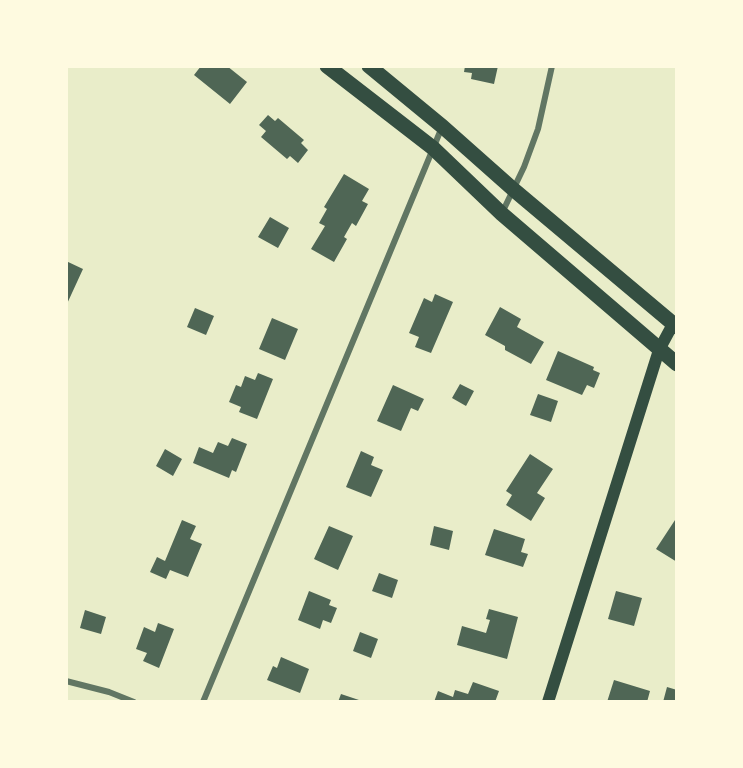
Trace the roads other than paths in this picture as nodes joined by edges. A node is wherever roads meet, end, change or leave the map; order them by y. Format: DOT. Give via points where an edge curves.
graph roads {
  1 [pos="327,66"];
  2 [pos="369,66"];
  3 [pos="552,66"];
  4 [pos="442,126"];
  5 [pos="433,148"];
  6 [pos="514,190"];
  7 [pos="502,214"];
  8 [pos="675,326"];
  9 [pos="659,350"];
  10 [pos="677,364"];
  11 [pos="66,681"];
  12 [pos="134,702"];
  13 [pos="203,702"];
  14 [pos="548,702"];
  1 -- 5 [label="main road"];
  2 -- 4 [label="main road"];
  3 -- 6 [label="street" via="538,129"];
  4 -- 5 [label="street"];
  4 -- 6 [label="main road"];
  5 -- 7 [label="main road"];
  5 -- 13 [label="street"];
  6 -- 7 [label="street"];
  6 -- 8 [label="main road"];
  7 -- 9 [label="main road"];
  8 -- 9 [label="main road"];
  9 -- 10 [label="main road"];
  9 -- 14 [label="main road"];
  11 -- 12 [label="street"];
}
